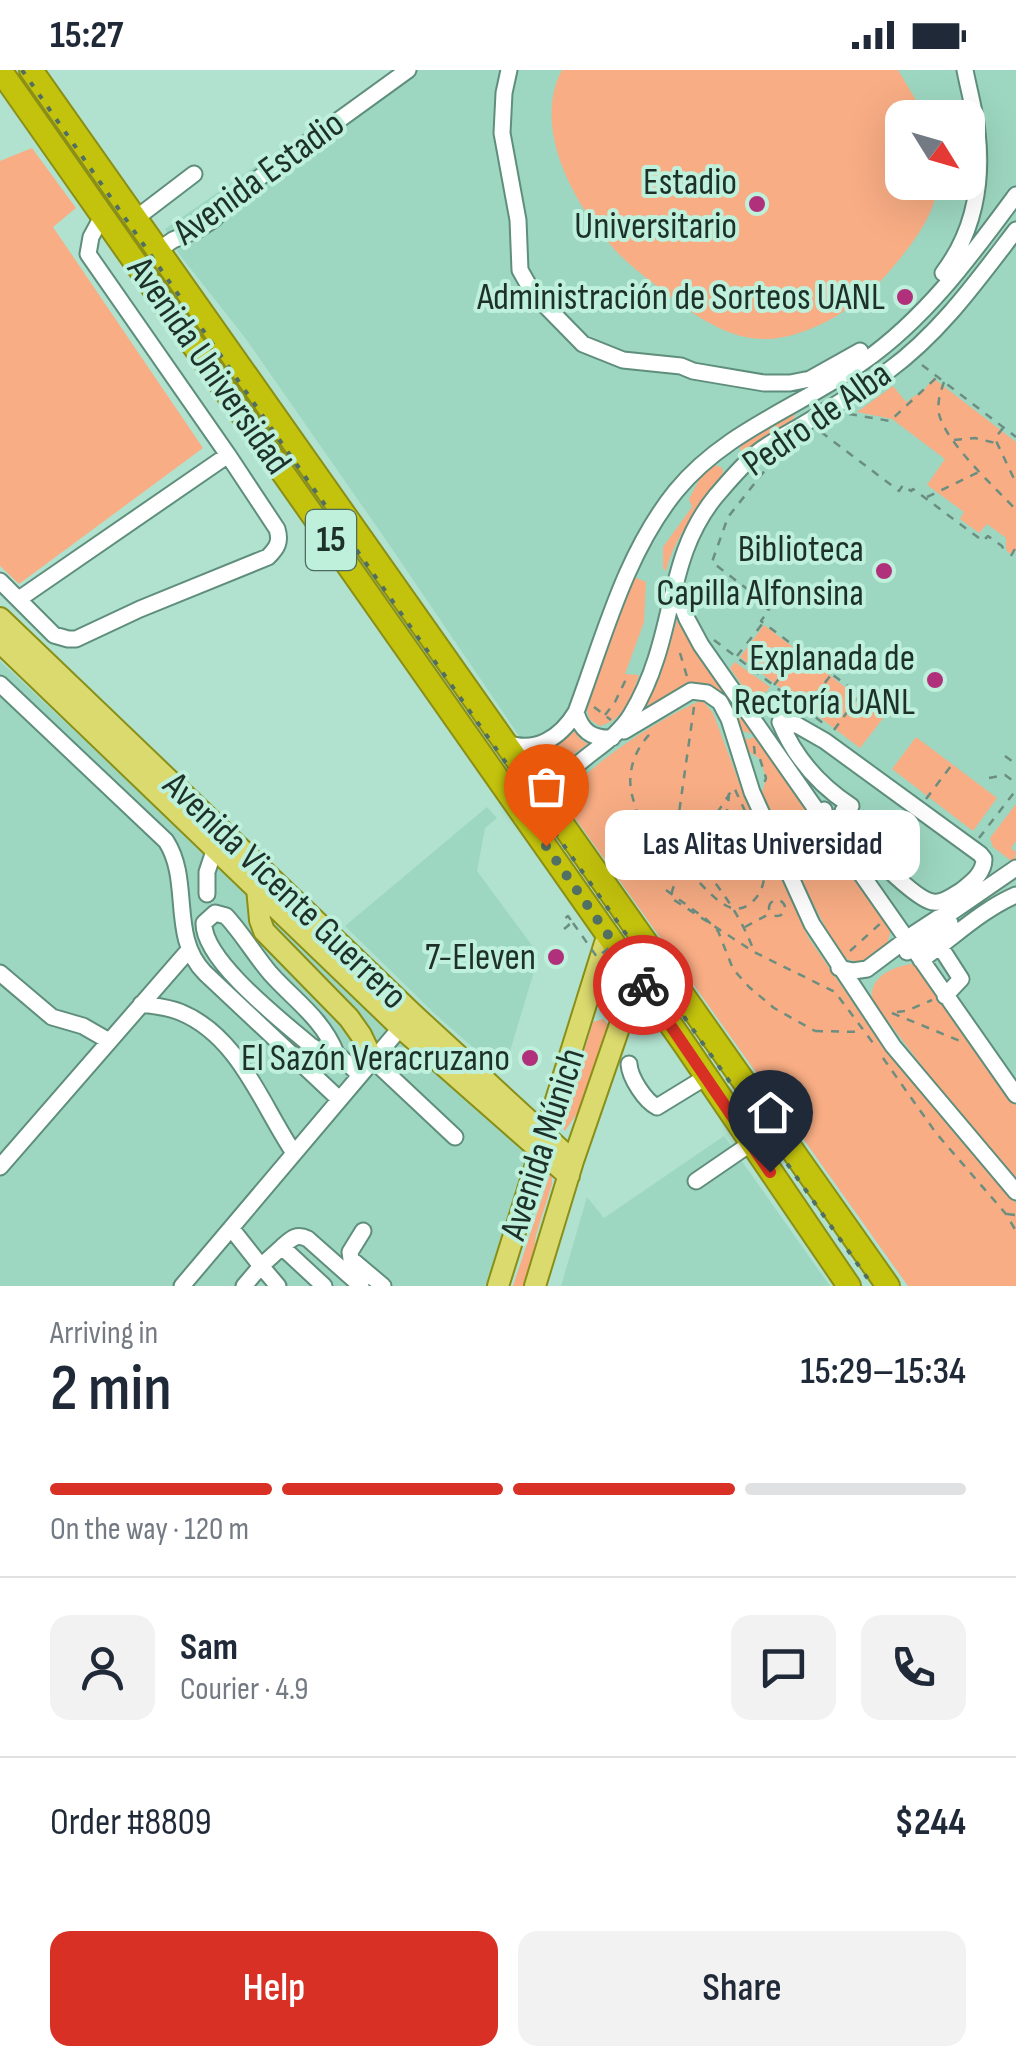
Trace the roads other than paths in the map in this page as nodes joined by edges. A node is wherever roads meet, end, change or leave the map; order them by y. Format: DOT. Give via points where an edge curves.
graph roads {
  1 [pos="0,70"];
  2 [pos="31,70"];
  3 [pos="408,70"];
  4 [pos="509,70"];
  5 [pos="965,70"];
  6 [pos="194,174"];
  7 [pos="1016,195"];
  8 [pos="118,223"];
  9 [pos="1016,230"];
  10 [pos="157,251"];
  11 [pos="944,273"];
  12 [pos="195,346"];
  13 [pos="860,350"];
  14 [pos="269,410"];
  15 [pos="722,447"];
  16 [pos="228,456"];
  17 [pos="741,468"];
  18 [pos="0,581"];
  19 [pos="674,584"];
  20 [pos="19,599"];
  21 [pos="0,618"];
  22 [pos="0,642"];
  23 [pos="0,684"];
  24 [pos="582,707"];
  25 [pos="780,722"];
  26 [pos="730,726"];
  27 [pos="758,733"];
  28 [pos="612,738"];
  29 [pos="503,740"];
  30 [pos="838,798"];
  31 [pos="818,814"];
  32 [pos="569,832"];
  33 [pos="215,848"];
  34 [pos="1016,868"];
  35 [pos="789,874"];
  36 [pos="1016,876"];
  37 [pos="257,888"];
  38 [pos="207,894"];
  39 [pos="1016,895"];
  40 [pos="607,945"];
  41 [pos="941,948"];
  42 [pos="914,949"];
  43 [pos="188,950"];
  44 [pos="841,962"];
  45 [pos="0,973"];
  46 [pos="945,996"];
  47 [pos="646,1000"];
  48 [pos="862,1000"];
  49 [pos="141,1004"];
  50 [pos="584,1014"];
  51 [pos="407,1021"];
  52 [pos="621,1022"];
  53 [pos="109,1041"];
  54 [pos="336,1053"];
  55 [pos="725,1056"];
  56 [pos="629,1064"];
  57 [pos="366,1068"];
  58 [pos="706,1077"];
  59 [pos="1013,1087"];
  60 [pos="339,1099"];
  61 [pos="736,1122"];
  62 [pos="455,1137"];
  63 [pos="544,1144"];
  64 [pos="750,1144"];
  65 [pos="294,1153"];
  66 [pos="0,1167"];
  67 [pos="571,1169"];
  68 [pos="696,1181"];
  69 [pos="1016,1192"];
  70 [pos="231,1228"];
  71 [pos="363,1232"];
  72 [pos="282,1247"];
  73 [pos="261,1266"];
  74 [pos="182,1286"];
  75 [pos="244,1286"];
  76 [pos="278,1286"];
  77 [pos="324,1286"];
  78 [pos="361,1286"];
  79 [pos="383,1286"];
  80 [pos="498,1286"];
  81 [pos="536,1286"];
  82 [pos="849,1286"];
  83 [pos="888,1286"];
  1 -- 8 [label="highway, 15"];
  2 -- 8 [label="highway, 15"];
  3 -- 10 [label="street, Avenida Estadio" via="241,191 214,220"];
  4 -- 13 [label="street" via="502,133 520,270 583,344 623,360 764,383 810,380"];
  5 -- 11 [label="street" via="978,132 977,184 966,236"];
  6 -- 8 [label="street"];
  7 -- 15 [label="street, Pedro de Alba" via="909,325 863,362"];
  8 -- 10 [label="highway, 15"];
  8 -- 12 [label="highway, Avenida Universidad / 15"];
  8 -- 16 [label="street" via="90,237 88,254"];
  9 -- 17 [label="street, Pedro de Alba" via="957,307 907,356"];
  10 -- 14 [label="highway, Avenida Universidad / 15"];
  12 -- 14 [label="highway"];
  12 -- 58 [label="highway, Avenida Universidad / 15"];
  14 -- 29 [label="highway, Avenida Universidad / 15"];
  15 -- 17 [label="street"];
  15 -- 24 [label="street, Pedro de Alba" via="651,526 626,576"];
  16 -- 20 [label="street"];
  16 -- 20 [label="street" via="277,529 280,542 268,557 76,639 54,634"];
  17 -- 19 [label="street, Pedro de Alba" via="696,527"];
  18 -- 20 [label="street"];
  19 -- 27 [label="street" via="687,619"];
  19 -- 28 [label="street, Pedro de Alba" via="651,673"];
  21 -- 51 [label="main road, Avenida Vicente Guerrero"];
  22 -- 33 [label="main road, Avenida Vicente Guerrero"];
  23 -- 43 [label="street" via="166,841 176,861"];
  24 -- 28 [label="street" via="585,731"];
  24 -- 29 [label="street, Pedro de Alba" via="539,745"];
  25 -- 27 [label="street"];
  25 -- 30 [label="street" via="805,765"];
  25 -- 30 [label="street" via="825,741 980,854 982,872 941,902 925,900 843,823 843,811 851,806"];
  26 -- 27 [label="street" via="743,736"];
  26 -- 28 [label="street" via="720,702 697,690"];
  26 -- 35 [label="street"];
  27 -- 31 [label="street"];
  28 -- 32 [label="street, Pedro de Alba" via="556,789 554,806"];
  29 -- 32 [label="highway, Avenida Universidad / 15"];
  30 -- 31 [label="street"];
  31 -- 35 [label="street" via="795,840"];
  31 -- 42 [label="street"];
  32 -- 55 [label="highway, Avenida Universidad / 15"];
  33 -- 37 [label="main road, Avenida Vicente Guerrero"];
  33 -- 38 [label="street"];
  34 -- 42 [label="street" via="938,918"];
  35 -- 44 [label="street" via="812,924"];
  36 -- 42 [label="street"];
  37 -- 51 [label="main road, Avenida Vicente Guerrero"];
  37 -- 57 [label="main road" via="264,931 361,1034"];
  39 -- 41 [label="street"];
  40 -- 50 [label="main road, Avenida Múnich"];
  41 -- 42 [label="street"];
  41 -- 46 [label="street" via="961,979"];
  42 -- 44 [label="street" via="867,970 853,971"];
  42 -- 46 [label="street"];
  42 -- 48 [label="street" via="870,979"];
  43 -- 49 [label="street"];
  43 -- 60 [label="street"];
  44 -- 48 [label="street"];
  45 -- 53 [label="street" via="52,1017"];
  46 -- 59 [label="street"];
  47 -- 52 [label="main road, Avenida Múnich"];
  48 -- 69 [label="street" via="913,1072"];
  49 -- 53 [label="street"];
  49 -- 65 [label="street" via="180,1012 230,1050"];
  50 -- 52 [label="main road" via="606,1008"];
  50 -- 63 [label="main road, Avenida Múnich"];
  51 -- 57 [label="street"];
  51 -- 63 [label="main road, Avenida Vicente Guerrero"];
  52 -- 67 [label="main road, Avenida Múnich"];
  53 -- 66 [label="street"];
  54 -- 54 [label="street" via="310,1045 234,976 207,940 204,923 226,916 319,1023"];
  54 -- 57 [label="street"];
  55 -- 61 [label="highway"];
  55 -- 83 [label="highway, Avenida Universidad / 15"];
  56 -- 58 [label="street" via="656,1107"];
  57 -- 60 [label="street"];
  57 -- 62 [label="street"];
  58 -- 61 [label="highway, Avenida Universidad / 15"];
  60 -- 65 [label="street"];
  61 -- 64 [label="highway, Avenida Universidad / 15"];
  63 -- 67 [label="main road, Avenida Vicente Guerrero"];
  63 -- 80 [label="main road, Avenida Múnich"];
  64 -- 68 [label="street"];
  64 -- 82 [label="highway, Avenida Universidad / 15"];
  65 -- 70 [label="street"];
  67 -- 81 [label="main road, Avenida Múnich"];
  70 -- 73 [label="street"];
  70 -- 74 [label="street"];
  71 -- 79 [label="street" via="352,1259"];
  72 -- 73 [label="street"];
  72 -- 77 [label="street"];
  72 -- 78 [label="street" via="301,1235"];
  73 -- 75 [label="street"];
  73 -- 76 [label="street"];
}
